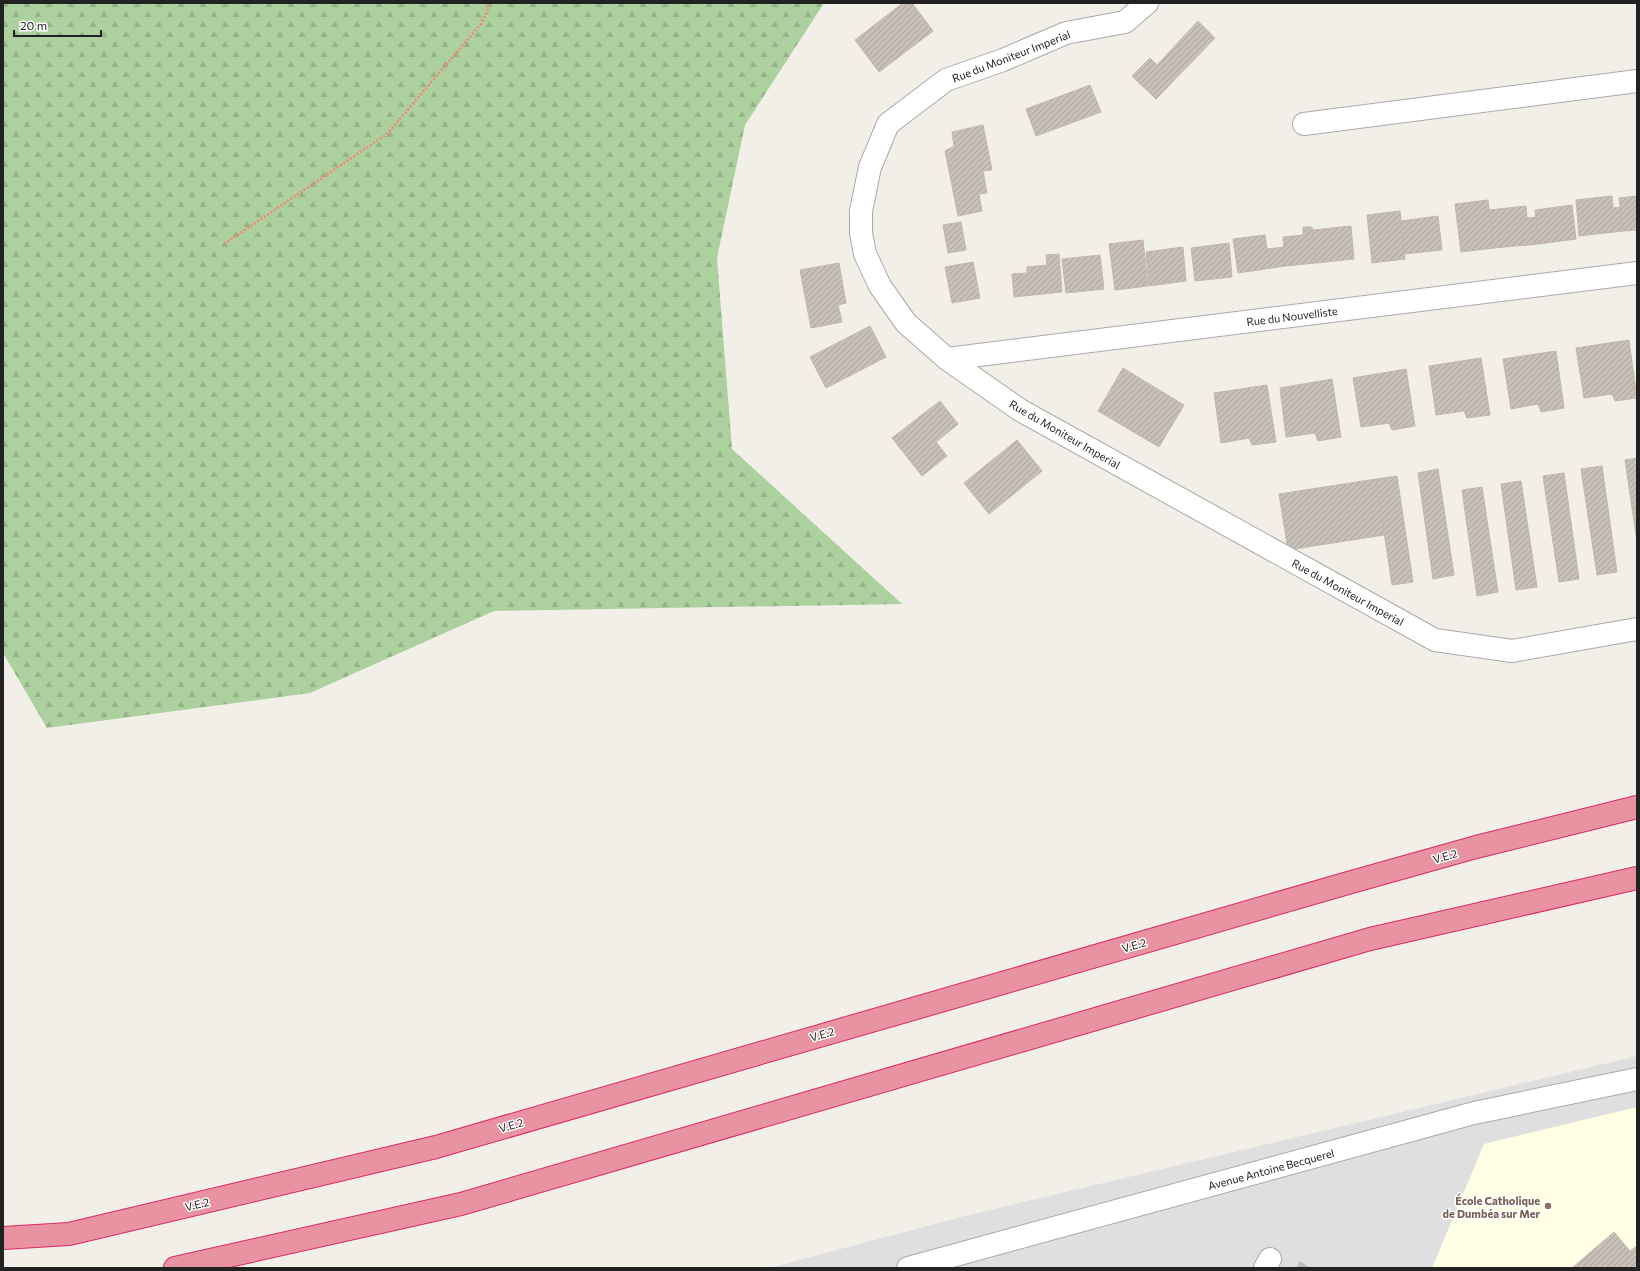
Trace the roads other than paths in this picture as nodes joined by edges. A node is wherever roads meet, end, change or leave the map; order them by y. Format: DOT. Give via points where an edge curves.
graph roads {
  1 [pos="1147,3"];
  2 [pos="1637,81"];
  3 [pos="1304,124"];
  4 [pos="1637,273"];
  5 [pos="947,359"];
  6 [pos="1637,629"];
  7 [pos="1637,807"];
  8 [pos="1637,878"];
  9 [pos="1637,1079"];
  10 [pos="3,1238"];
  11 [pos="175,1268"];
  12 [pos="908,1268"];
  1 -- 5 [label="street, Rue du Moniteur Imperial" via="1125,22 1066,33 1003,60 946,80 888,124 870,167 861,211 861,233 866,254 880,286 906,322"];
  2 -- 3 [label="street"];
  4 -- 5 [label="street, Rue du Nouvelliste"];
  5 -- 6 [label="street, Rue du Moniteur Imperial" via="1020,410 1435,640 1512,651"];
  7 -- 10 [label="highway, V.E.2" via="1585,818 1363,879 436,1147 69,1234"];
  8 -- 11 [label="highway" via="1370,939 462,1204"];
  9 -- 12 [label="street, Avenue Antoine Becquerel" via="1474,1113"];
}
